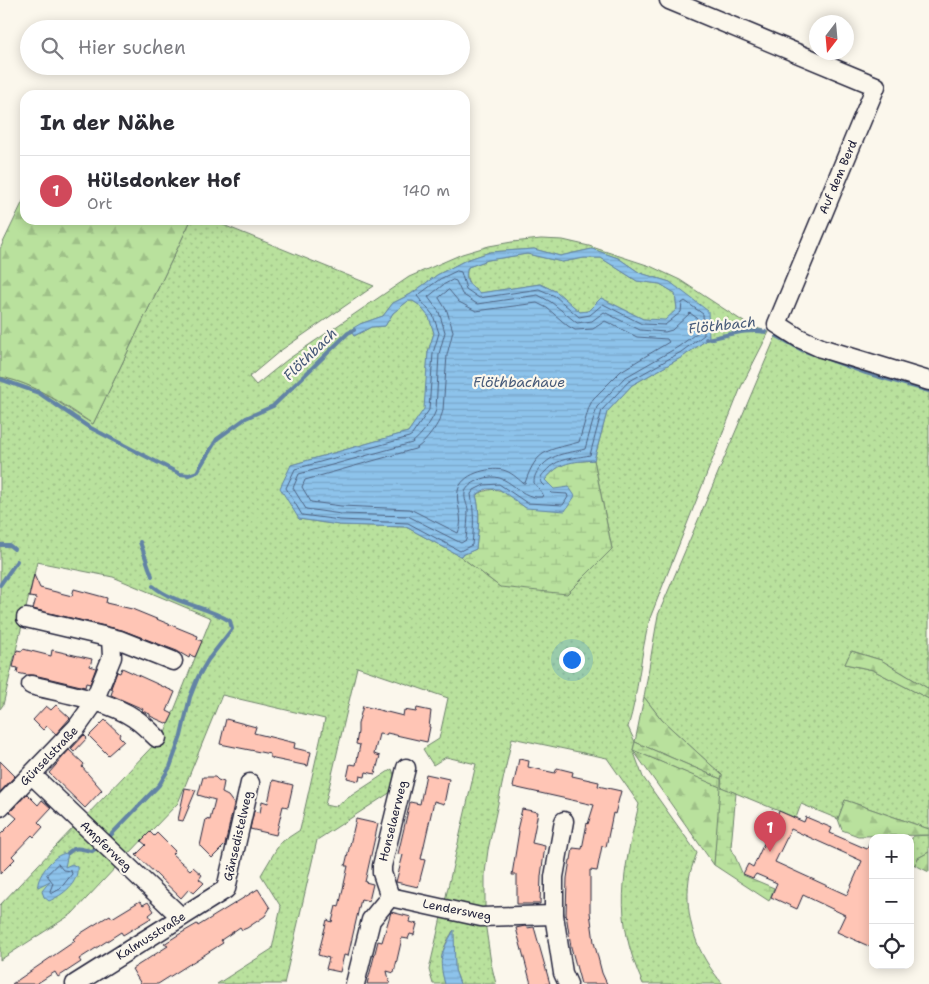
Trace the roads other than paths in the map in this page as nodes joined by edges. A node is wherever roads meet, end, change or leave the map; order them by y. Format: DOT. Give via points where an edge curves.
graph roads {
  1 [pos="669,0"];
  2 [pos="929,381"];
  3 [pos="26,618"];
  4 [pos="111,638"];
  5 [pos="173,661"];
  6 [pos="31,685"];
  7 [pos="94,701"];
  8 [pos="157,738"];
  9 [pos="406,768"];
  10 [pos="32,774"];
  11 [pos="250,783"];
  12 [pos="0,807"];
  13 [pos="564,821"];
  14 [pos="226,889"];
  15 [pos="390,897"];
  16 [pos="554,915"];
  17 [pos="181,917"];
  18 [pos="75,984"];
  19 [pos="355,984"];
  20 [pos="568,984"];
  1 -- 2 [label="street, Auf dem Berd" via="876,86 777,324 821,348"];
  3 -- 4 [label="street"];
  4 -- 5 [label="street"];
  4 -- 7 [label="street, Günselstraße" via="112,657"];
  6 -- 7 [label="street"];
  7 -- 8 [label="street" via="132,716"];
  7 -- 10 [label="street, Günselstraße" via="80,725"];
  9 -- 15 [label="street, Honselaerweg" via="382,864"];
  10 -- 12 [label="street, Günselstraße"];
  10 -- 17 [label="street, Ampferweg"];
  11 -- 14 [label="street, Gänsedistelweg"];
  13 -- 16 [label="street" via="554,877"];
  14 -- 17 [label="street, Kalmusstraße"];
  15 -- 16 [label="street, Lendersweg" via="481,917"];
  15 -- 19 [label="street" via="370,920"];
  16 -- 20 [label="street" via="563,973"];
  17 -- 18 [label="street, Kalmusstraße"];
}
